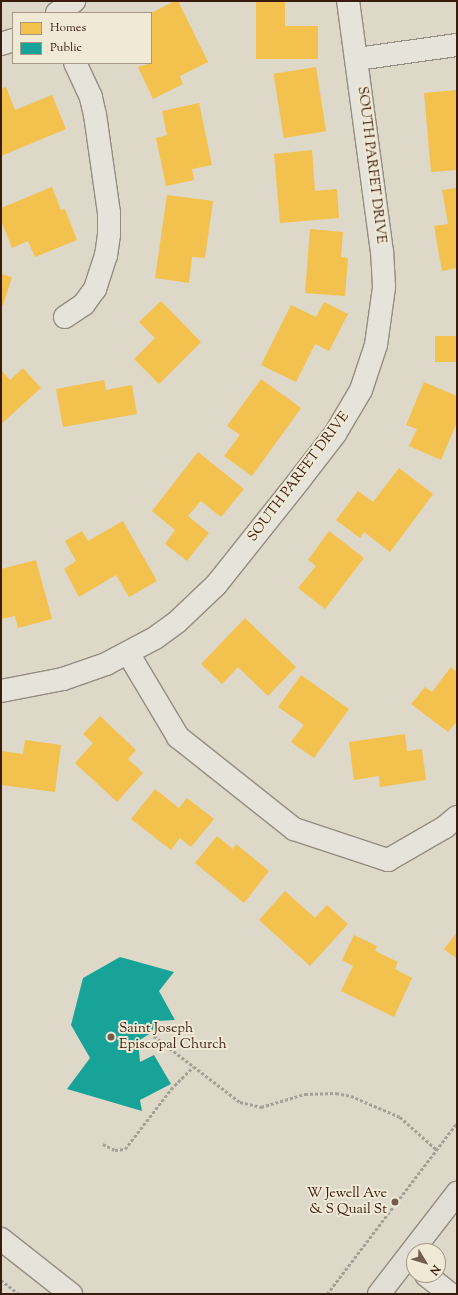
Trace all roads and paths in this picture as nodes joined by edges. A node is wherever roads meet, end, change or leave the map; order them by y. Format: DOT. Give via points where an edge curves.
graph roads {
  1 [pos="74,1"];
  2 [pos="348,1"];
  3 [pos="59,12"];
  4 [pos="12,40"];
  5 [pos="1,44"];
  6 [pos="457,45"];
  7 [pos="357,59"];
  8 [pos="75,64"];
  9 [pos="65,317"];
  10 [pos="128,653"];
  11 [pos="1,691"];
  12 [pos="457,817"];
  13 [pos="154,1036"];
  14 [pos="193,1067"];
  15 [pos="457,1123"];
  16 [pos="102,1144"];
  17 [pos="436,1150"];
  18 [pos="457,1193"];
  19 [pos="1,1239"];
  20 [pos="423,1243"];
  21 [pos="406,1266"];
  22 [pos="1,1280"];
  23 [pos="436,1283"];
  24 [pos="19,1294"];
  25 [pos="71,1294"];
  26 [pos="327,1294"];
  27 [pos="379,1294"];
  28 [pos="450,1294"];
  1 -- 3 [label="street"];
  2 -- 7 [label="street, SOUTH PARFET DRIVE"];
  4 -- 5 [label="street"];
  6 -- 7 [label="street"];
  7 -- 10 [label="street, SOUTH PARFET DRIVE" via="382,252 384,287 382,317 370,368 349,412 335,434 216,585 177,622"];
  8 -- 9 [label="street" via="91,97 95,115 109,234 106,256 95,289 84,304"];
  10 -- 11 [label="street, SOUTH PARFET DRIVE" via="63,679"];
  10 -- 12 [label="street" via="178,737 294,829 388,860 445,827"];
  13 -- 14 [label="path"];
  14 -- 16 [label="path" via="171,1089 125,1149 115,1150"];
  14 -- 17 [label="path" via="240,1102 250,1106 272,1106 305,1094 320,1093 336,1093 373,1103 400,1116"];
  15 -- 17 [label="path"];
  17 -- 26 [label="path"];
  18 -- 20 [label="main road"];
  19 -- 25 [label="street"];
  21 -- 27 [label="main road"];
  22 -- 24 [label="path"];
  23 -- 28 [label="street"];
}
